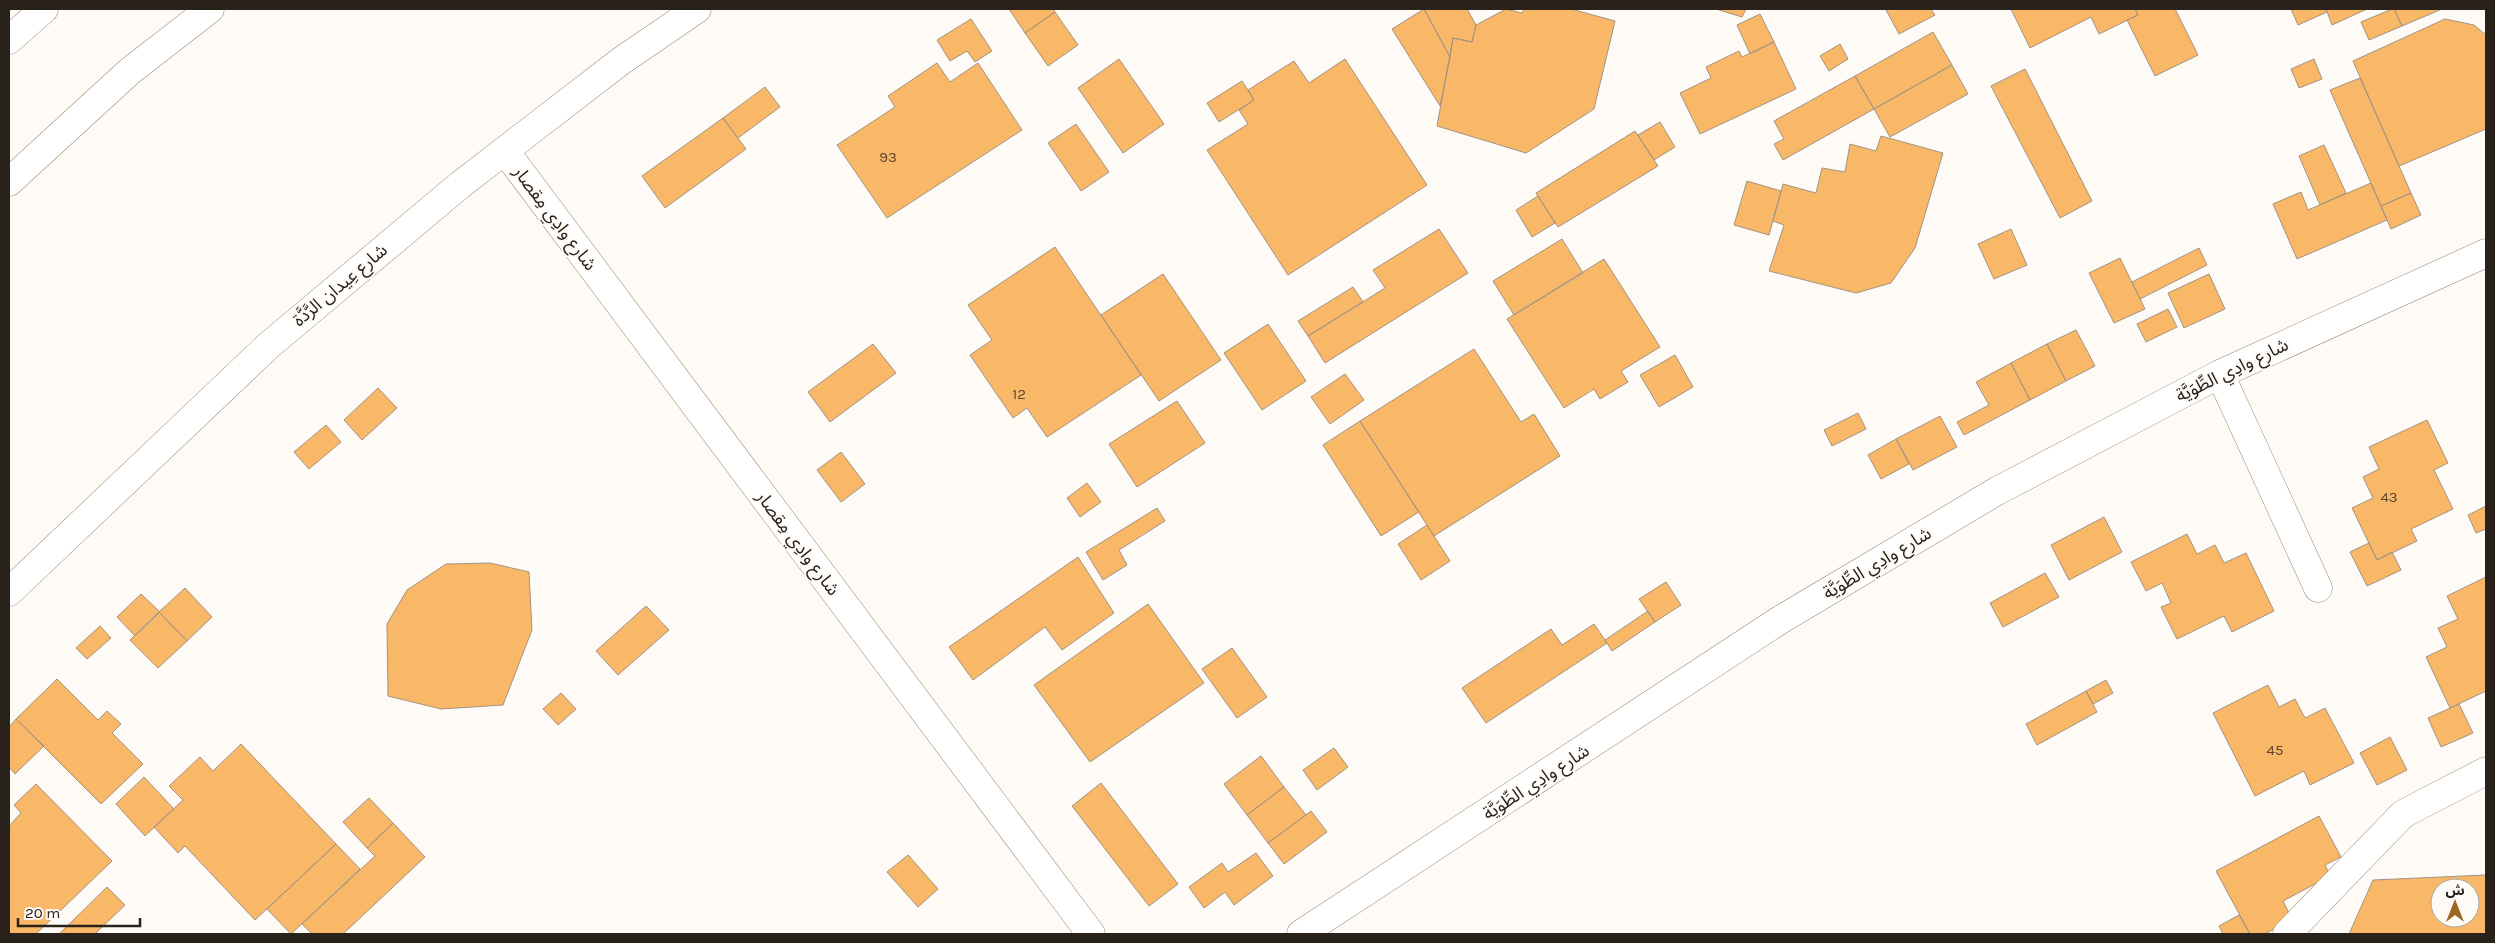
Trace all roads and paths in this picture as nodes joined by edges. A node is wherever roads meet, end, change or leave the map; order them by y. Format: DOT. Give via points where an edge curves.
graph roads {
  1 [pos="44,9"];
  2 [pos="210,9"];
  3 [pos="697,9"];
  4 [pos="9,40"];
  5 [pos="505,151"];
  6 [pos="9,182"];
  7 [pos="2486,252"];
  8 [pos="2220,374"];
  9 [pos="2318,588"];
  10 [pos="9,592"];
  11 [pos="2486,771"];
  12 [pos="1091,934"];
  13 [pos="1301,934"];
  14 [pos="2286,934"];
  1 -- 4 [label="street"];
  2 -- 6 [label="street" via="130,71"];
  3 -- 5 [label="street, شارع عِيدان الرَّدَّة" via="621,61"];
  5 -- 10 [label="street, شارع عِيدان الرَّدَّة" via="268,346"];
  5 -- 12 [label="street, شارع وادِي مِقصار"];
  7 -- 8 [label="street, شارع وادِي الطِّوَيَّة"];
  8 -- 9 [label="street"];
  8 -- 13 [label="street, شارع وادِي الطِّوَيَّة" via="1997,492 1780,620"];
  11 -- 14 [label="street" via="2403,814"];
}
